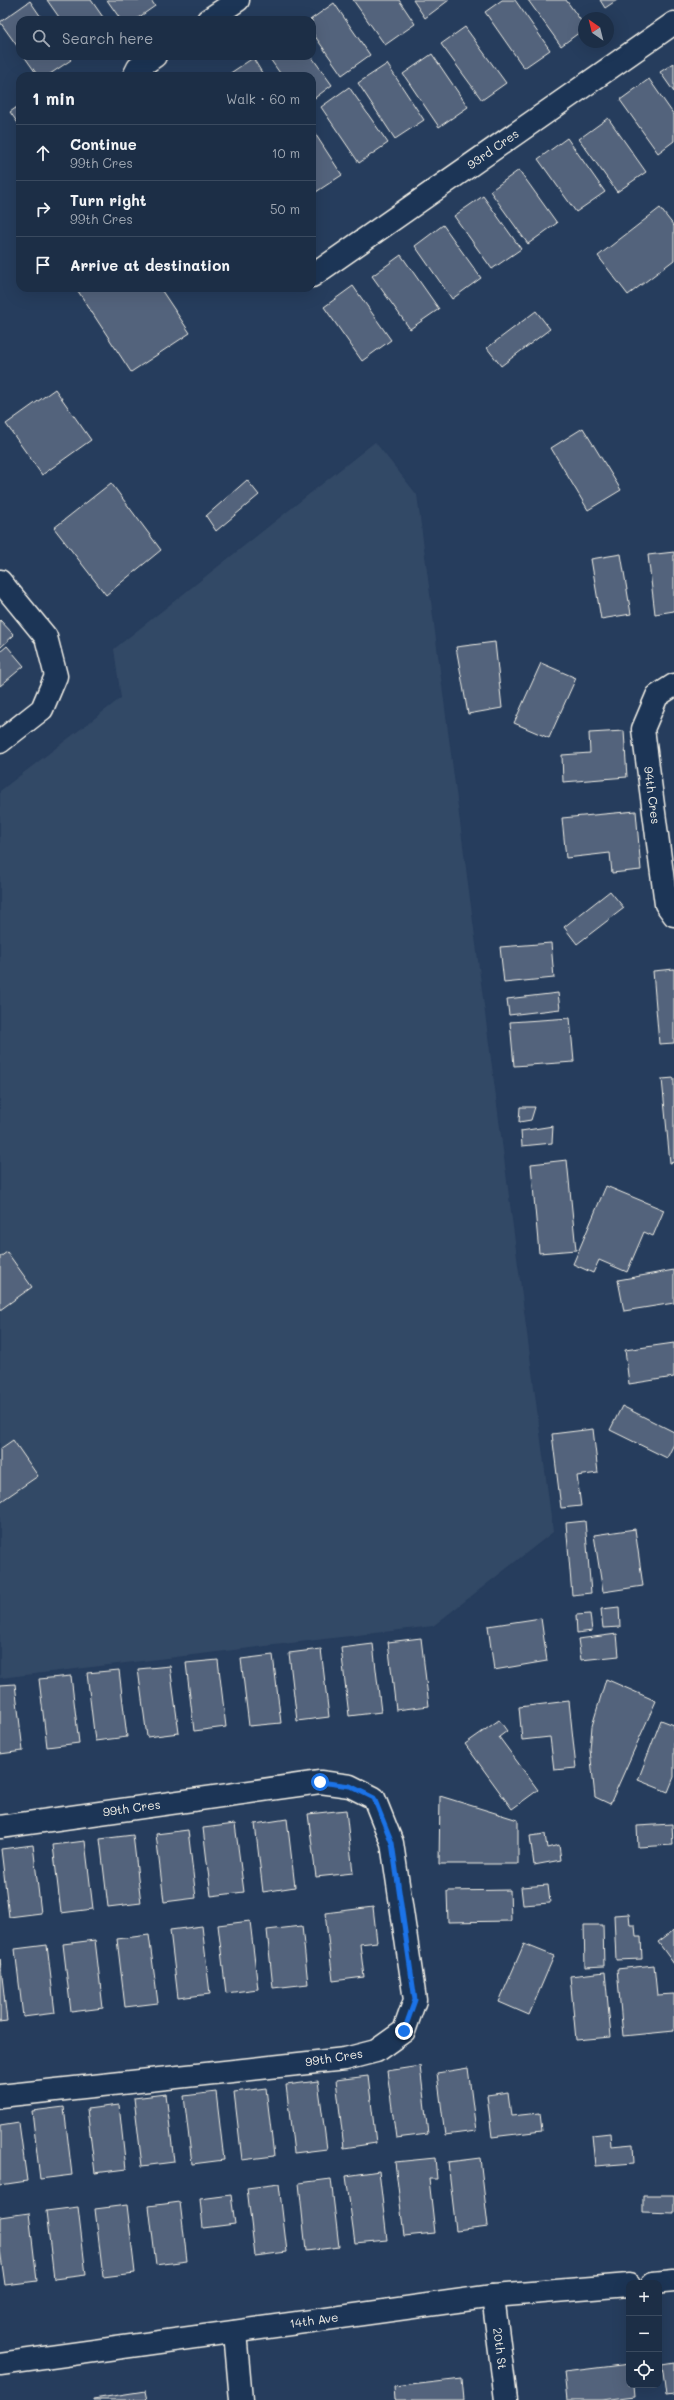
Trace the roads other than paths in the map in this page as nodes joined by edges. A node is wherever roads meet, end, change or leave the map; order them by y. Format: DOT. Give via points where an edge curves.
graph roads {
  1 [pos="238,0"];
  2 [pos="214,16"];
  3 [pos="674,23"];
  4 [pos="149,60"];
  5 [pos="136,72"];
  6 [pos="316,273"];
  7 [pos="0,581"];
  8 [pos="674,686"];
  9 [pos="0,742"];
  10 [pos="674,915"];
  11 [pos="0,1827"];
  12 [pos="0,2096"];
  13 [pos="674,2281"];
  14 [pos="662,2282"];
  15 [pos="626,2285"];
  16 [pos="493,2296"];
  17 [pos="235,2332"];
  18 [pos="0,2364"];
  19 [pos="240,2400"];
  20 [pos="506,2400"];
  1 -- 2 [label="street"];
  3 -- 6 [label="street, 93rd Cres"];
  4 -- 5 [label="street"];
  7 -- 9 [label="street" via="46,637 56,676 42,709"];
  8 -- 10 [label="street, 94th Cres" via="657,696 642,729 666,904"];
  11 -- 12 [label="street, 99th Cres" via="320,1782 350,1786 374,1798 392,1843 415,2000 404,2031 376,2050 345,2059"];
  13 -- 14 [label="street"];
  15 -- 16 [label="street, 14th Ave"];
  16 -- 17 [label="street, 14th Ave"];
  16 -- 20 [label="street, 20th St"];
  17 -- 18 [label="street, 14th Ave"];
  17 -- 19 [label="street"];
}
